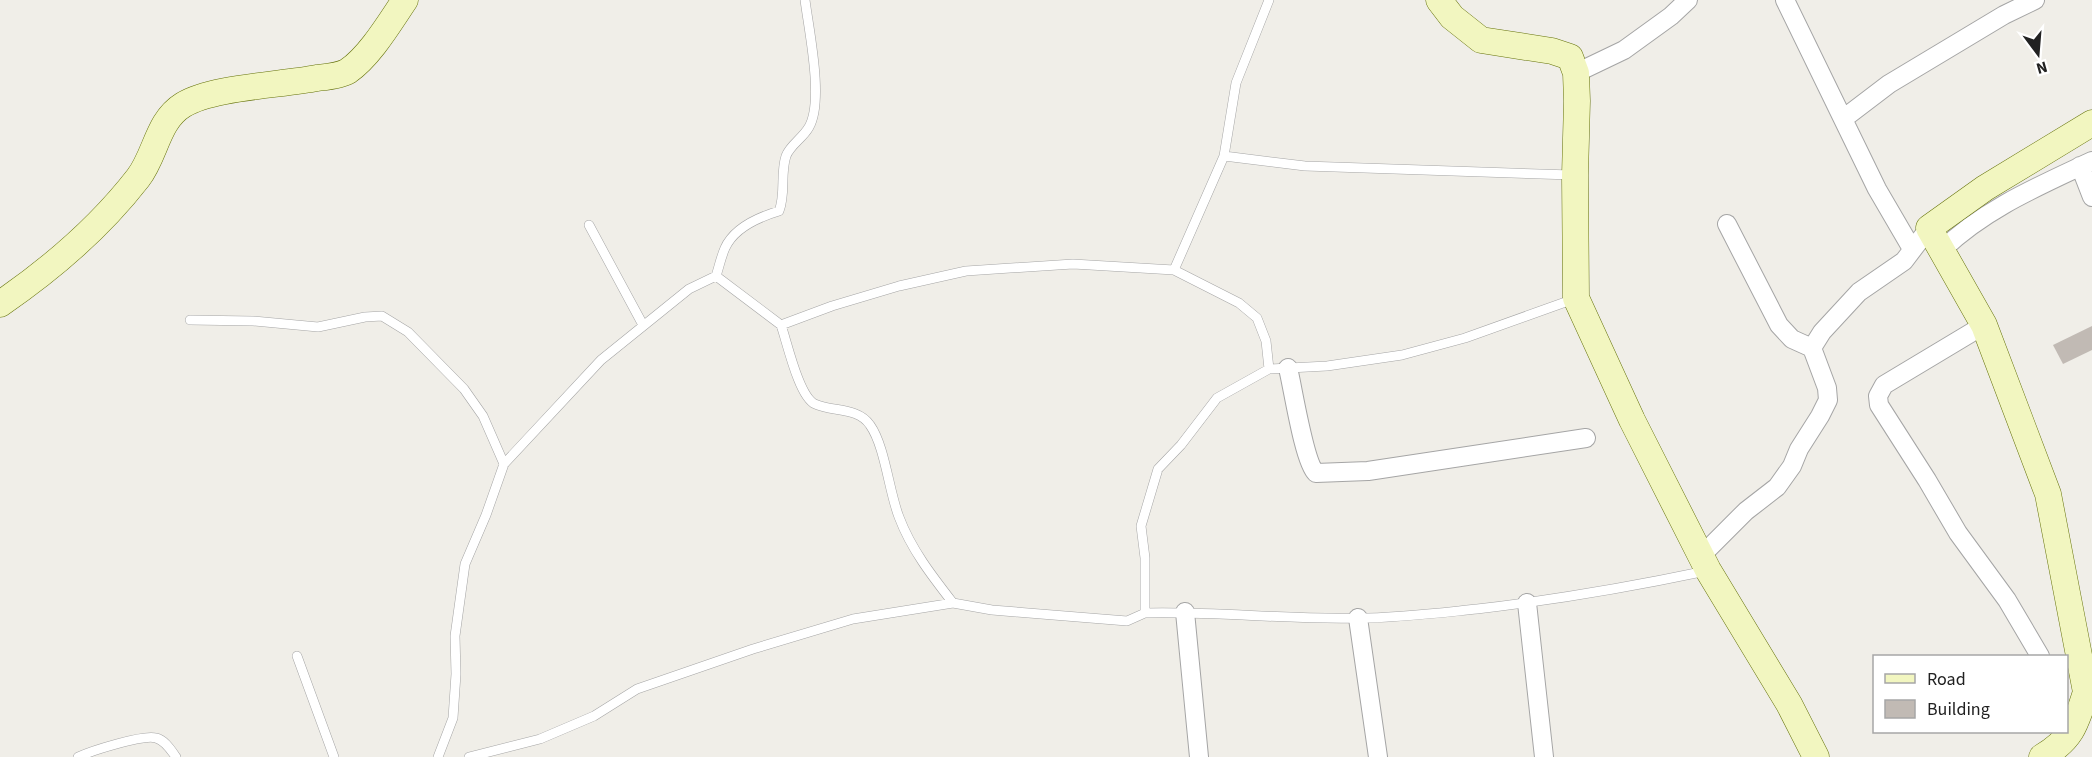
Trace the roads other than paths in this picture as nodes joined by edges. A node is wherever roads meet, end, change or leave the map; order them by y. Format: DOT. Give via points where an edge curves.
graph roads {
  1 [pos="405,0"];
  2 [pos="805,0"];
  3 [pos="1269,0"];
  4 [pos="1440,0"];
  5 [pos="1688,0"];
  6 [pos="1785,0"];
  7 [pos="2035,0"];
  8 [pos="1575,73"];
  9 [pos="1843,119"];
  10 [pos="2092,123"];
  11 [pos="1224,156"];
  12 [pos="2086,163"];
  13 [pos="1575,175"];
  14 [pos="2092,197"];
  15 [pos="1727,224"];
  16 [pos="589,225"];
  17 [pos="1929,228"];
  18 [pos="1912,249"];
  19 [pos="1941,251"];
  20 [pos="1174,270"];
  21 [pos="716,276"];
  22 [pos="1576,298"];
  23 [pos="0,304"];
  24 [pos="190,320"];
  25 [pos="643,325"];
  26 [pos="782,325"];
  27 [pos="1984,325"];
  28 [pos="1812,348"];
  29 [pos="1288,368"];
  30 [pos="1269,369"];
  31 [pos="1586,438"];
  32 [pos="504,464"];
  33 [pos="1705,562"];
  34 [pos="952,603"];
  35 [pos="1527,603"];
  36 [pos="1185,612"];
  37 [pos="1145,613"];
  38 [pos="1358,618"];
  39 [pos="2039,655"];
  40 [pos="297,656"];
  41 [pos="2072,714"];
  42 [pos="2065,733"];
  43 [pos="78,757"];
  44 [pos="176,757"];
  45 [pos="334,757"];
  46 [pos="438,757"];
  47 [pos="469,757"];
  48 [pos="1199,757"];
  49 [pos="1378,757"];
  50 [pos="1544,757"];
  51 [pos="1816,757"];
  52 [pos="2042,757"];
  1 -- 23 [label="street" via="347,71 239,89 184,104 170,116 140,176 111,210 74,247"];
  2 -- 21 [label="lane" via="816,91 814,114 809,127 786,155 779,211 748,223 735,235 725,247"];
  3 -- 11 [label="lane" via="1236,83"];
  4 -- 8 [label="street" via="1452,16 1481,39 1570,57"];
  5 -- 8 [label="street" via="1624,50"];
  6 -- 9 [label="street"];
  7 -- 9 [label="street" via="1888,84"];
  8 -- 13 [label="street"];
  9 -- 18 [label="street"];
  10 -- 17 [label="street" via="1985,188"];
  11 -- 13 [label="lane" via="1305,166"];
  11 -- 20 [label="lane"];
  12 -- 14 [label="street"];
  12 -- 19 [label="street" via="1995,209 1959,233"];
  13 -- 22 [label="street"];
  15 -- 28 [label="street" via="1779,325 1792,339"];
  16 -- 25 [label="lane"];
  17 -- 18 [label="street"];
  17 -- 19 [label="street"];
  18 -- 28 [label="street" via="1904,261 1859,292"];
  19 -- 27 [label="street"];
  20 -- 26 [label="lane" via="1073,264 966,271 899,286"];
  20 -- 30 [label="lane" via="1239,303 1257,318 1266,341"];
  21 -- 25 [label="lane" via="689,289"];
  21 -- 26 [label="lane"];
  22 -- 29 [label="lane" via="1465,338 1402,355"];
  22 -- 33 [label="street" via="1632,420"];
  24 -- 32 [label="lane" via="318,327 382,316 408,332 464,389 483,416"];
  25 -- 32 [label="lane" via="601,360"];
  26 -- 34 [label="lane" via="801,384 814,404 856,414 870,424 898,517 922,562"];
  27 -- 39 [label="street" via="1884,386 1878,396 1879,405"];
  27 -- 41 [label="street" via="2049,494 2086,692"];
  28 -- 33 [label="street" via="1828,400 1792,466 1776,487 1746,511"];
  29 -- 30 [label="lane"];
  29 -- 31 [label="street" via="1306,452 1316,473 1368,471"];
  30 -- 37 [label="lane" via="1217,398 1158,469 1141,526"];
  32 -- 46 [label="lane" via="465,564 456,636 453,718"];
  33 -- 35 [label="lane" via="1638,586"];
  33 -- 51 [label="street"];
  34 -- 37 [label="lane" via="1126,621"];
  34 -- 47 [label="lane" via="853,620 753,649 637,689 594,716 540,739"];
  35 -- 38 [label="lane"];
  35 -- 50 [label="street"];
  36 -- 37 [label="lane"];
  36 -- 38 [label="lane"];
  36 -- 48 [label="street"];
  38 -- 49 [label="street"];
  40 -- 45 [label="lane"];
  42 -- 52 [label="street" via="2060,746"];
  43 -- 44 [label="lane" via="144,738 165,743"];
}
